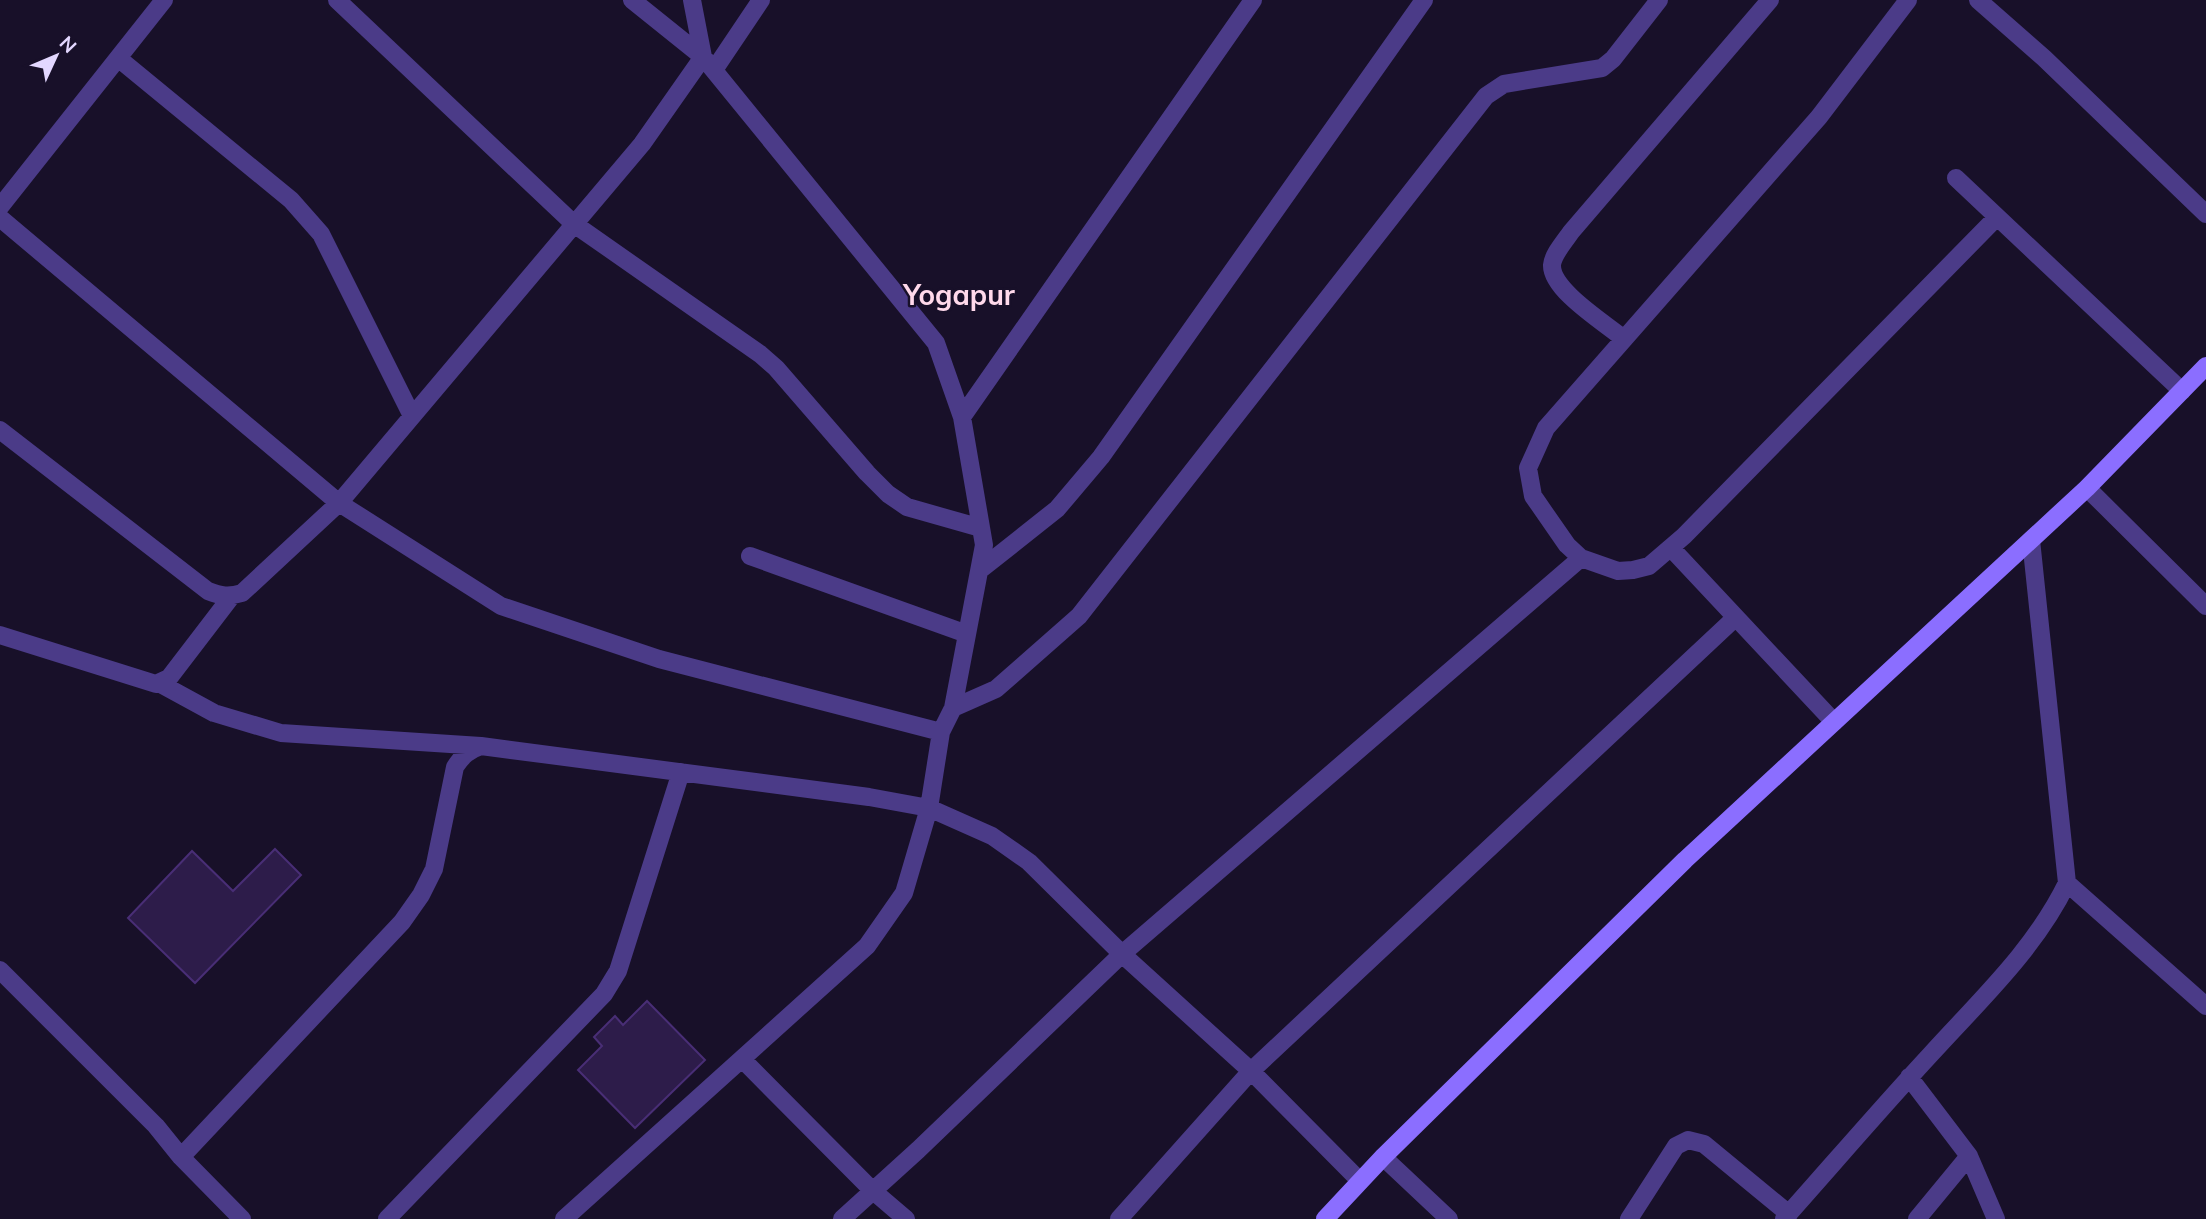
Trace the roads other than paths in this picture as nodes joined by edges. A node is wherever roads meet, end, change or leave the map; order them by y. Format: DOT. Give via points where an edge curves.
graph roads {
  1 [pos="164,0"];
  2 [pos="337,0"];
  3 [pos="632,0"];
  4 [pos="692,0"];
  5 [pos="761,0"];
  6 [pos="1253,0"];
  7 [pos="1424,0"];
  8 [pos="1659,0"];
  9 [pos="1770,0"];
  10 [pos="1908,0"];
  11 [pos="1978,0"];
  12 [pos="118,58"];
  13 [pos="709,64"];
  14 [pos="1956,178"];
  15 [pos="0,207"];
  16 [pos="2206,214"];
  17 [pos="1997,217"];
  18 [pos="0,218"];
  19 [pos="575,224"];
  20 [pos="1624,339"];
  21 [pos="2206,366"];
  22 [pos="2182,391"];
  23 [pos="412,416"];
  24 [pos="962,417"];
  25 [pos="0,430"];
  26 [pos="2087,488"];
  27 [pos="339,503"];
  28 [pos="981,528"];
  29 [pos="2031,540"];
  30 [pos="1671,548"];
  31 [pos="750,556"];
  32 [pos="1581,558"];
  33 [pos="980,570"];
  34 [pos="231,597"];
  35 [pos="2206,606"];
  36 [pos="1735,618"];
  37 [pos="967,634"];
  38 [pos="0,635"];
  39 [pos="159,683"];
  40 [pos="953,708"];
  41 [pos="1834,722"];
  42 [pos="941,732"];
  43 [pos="481,746"];
  44 [pos="681,772"];
  45 [pos="929,808"];
  46 [pos="2067,883"];
  47 [pos="1122,954"];
  48 [pos="0,970"];
  49 [pos="2206,1006"];
  50 [pos="742,1059"];
  51 [pos="1251,1071"];
  52 [pos="1909,1077"];
  53 [pos="1969,1156"];
  54 [pos="181,1157"];
  55 [pos="1383,1157"];
  56 [pos="1360,1181"];
  57 [pos="872,1190"];
  58 [pos="1786,1217"];
  59 [pos="242,1219"];
  60 [pos="387,1219"];
  61 [pos="564,1219"];
  62 [pos="842,1219"];
  63 [pos="906,1219"];
  64 [pos="1119,1219"];
  65 [pos="1325,1219"];
  66 [pos="1449,1219"];
  67 [pos="1629,1219"];
  68 [pos="1917,1219"];
  69 [pos="1996,1219"];
  1 -- 12 [label="street"];
  2 -- 19 [label="street"];
  3 -- 13 [label="street"];
  4 -- 13 [label="street"];
  5 -- 13 [label="street"];
  6 -- 24 [label="street"];
  7 -- 33 [label="street" via="1092,467 1057,509"];
  8 -- 40 [label="street" via="1602,68 1504,84 1486,96 1079,616 996,689"];
  9 -- 20 [label="street" via="1572,232 1552,262 1562,288"];
  10 -- 20 [label="street" via="1819,117"];
  11 -- 16 [label="street"];
  12 -- 15 [label="street"];
  12 -- 23 [label="street" via="308,218 321,234"];
  13 -- 19 [label="street"];
  13 -- 24 [label="street" via="936,343"];
  14 -- 17 [label="street"];
  17 -- 22 [label="street"];
  17 -- 30 [label="street"];
  18 -- 27 [label="street"];
  19 -- 23 [label="street"];
  19 -- 28 [label="street" via="768,361 888,494 907,507"];
  20 -- 32 [label="street" via="1546,428 1528,468 1533,496"];
  21 -- 22 [label="street"];
  22 -- 26 [label="street"];
  23 -- 27 [label="street"];
  24 -- 28 [label="street"];
  25 -- 34 [label="street" via="208,591"];
  26 -- 29 [label="street"];
  26 -- 35 [label="street"];
  27 -- 34 [label="street" via="269,570"];
  27 -- 42 [label="street" via="501,606 659,659"];
  28 -- 33 [label="street"];
  29 -- 41 [label="street"];
  29 -- 46 [label="street"];
  30 -- 32 [label="street" via="1649,566 1633,570 1618,571"];
  30 -- 36 [label="street"];
  31 -- 37 [label="street"];
  32 -- 47 [label="street"];
  33 -- 37 [label="street"];
  34 -- 39 [label="street" via="169,678"];
  36 -- 41 [label="street"];
  36 -- 51 [label="street"];
  37 -- 40 [label="street"];
  38 -- 39 [label="street"];
  39 -- 43 [label="street" via="214,713 281,733"];
  40 -- 42 [label="street"];
  41 -- 55 [label="street" via="1685,860"];
  42 -- 45 [label="street"];
  43 -- 44 [label="street"];
  43 -- 54 [label="street" via="454,766 434,869 402,922"];
  44 -- 45 [label="street"];
  44 -- 60 [label="street" via="618,971 604,994"];
  45 -- 47 [label="street" via="992,836 1029,862"];
  45 -- 50 [label="street" via="904,893 867,946"];
  46 -- 49 [label="street"];
  46 -- 52 [label="street" via="2030,946"];
  47 -- 51 [label="street"];
  47 -- 57 [label="street"];
  48 -- 54 [label="street" via="156,1126"];
  50 -- 57 [label="street"];
  50 -- 61 [label="street"];
  51 -- 56 [label="street"];
  51 -- 64 [label="street"];
  52 -- 53 [label="street"];
  52 -- 58 [label="street"];
  53 -- 68 [label="street"];
  53 -- 69 [label="street"];
  54 -- 59 [label="street"];
  55 -- 56 [label="street"];
  55 -- 66 [label="street"];
  56 -- 65 [label="street"];
  57 -- 62 [label="street"];
  57 -- 63 [label="street"];
  58 -- 67 [label="street" via="1704,1144 1688,1139 1676,1146"];
}
